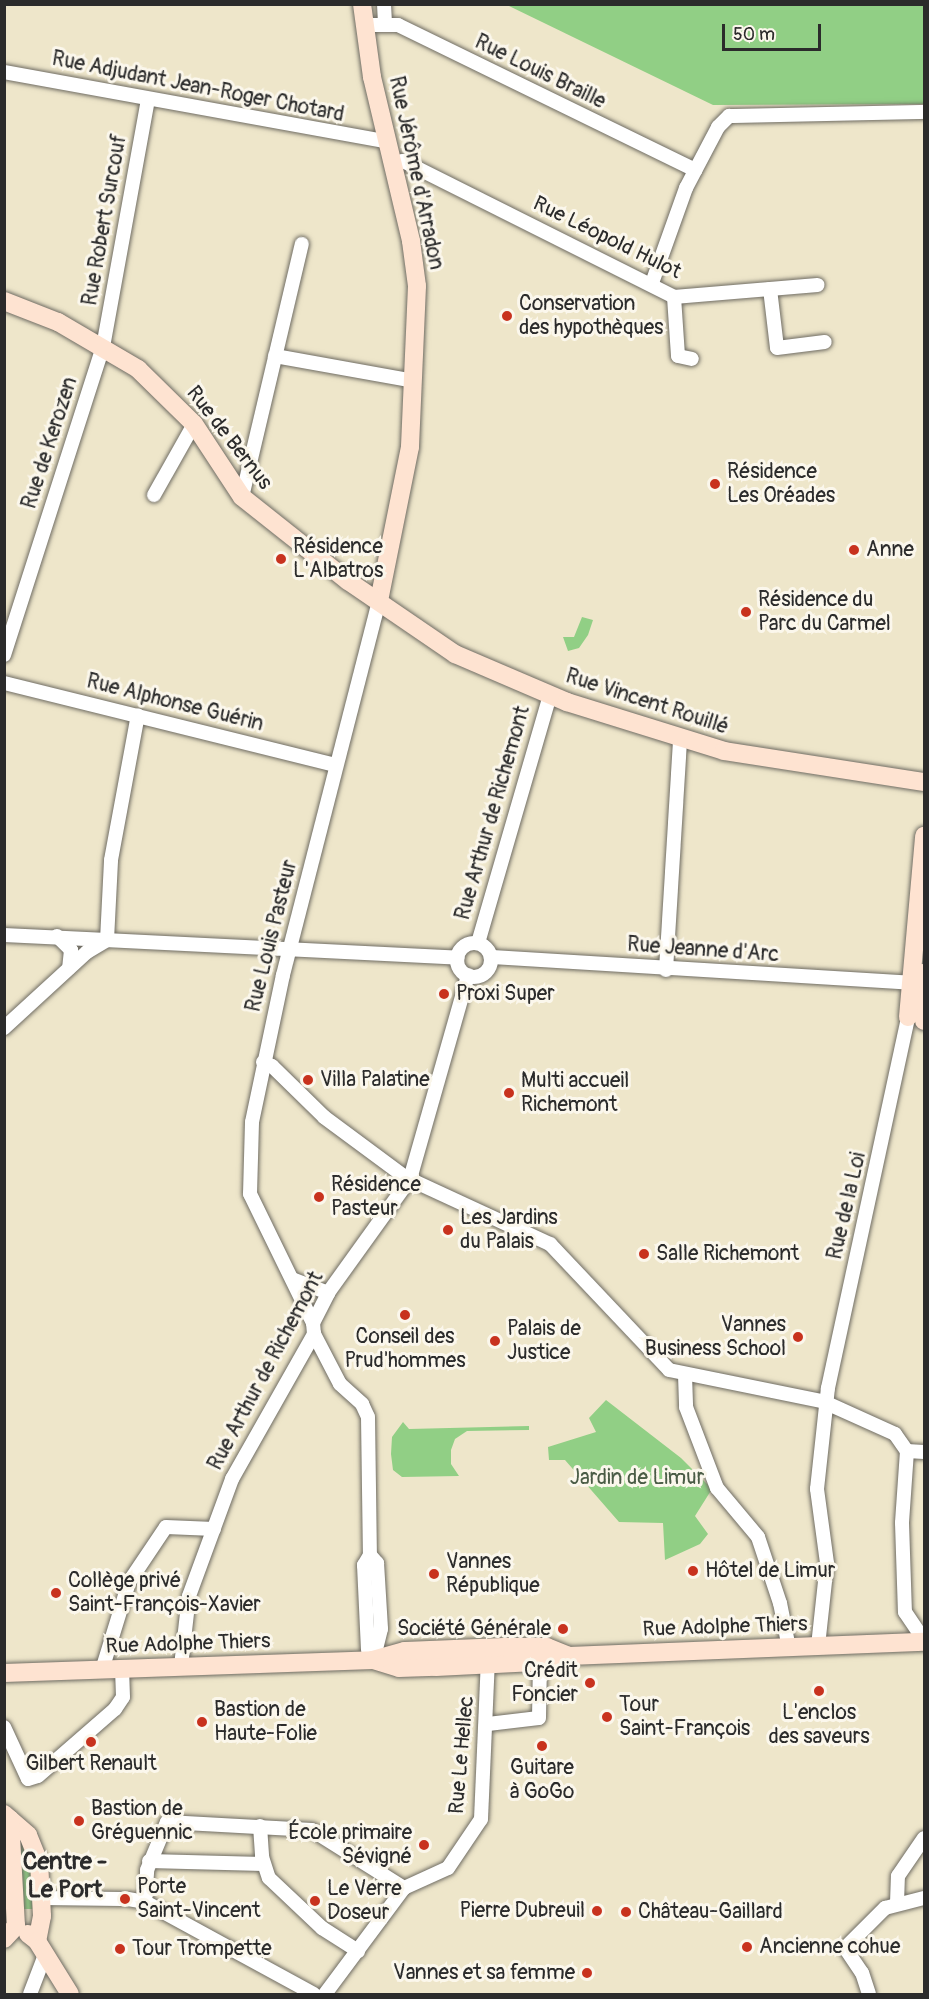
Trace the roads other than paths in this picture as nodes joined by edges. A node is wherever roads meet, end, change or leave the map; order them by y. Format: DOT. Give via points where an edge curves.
graph roads {
  1 [pos="362,4"];
  2 [pos="384,4"];
  3 [pos="385,24"];
  4 [pos="364,25"];
  5 [pos="4,72"];
  6 [pos="148,99"];
  7 [pos="924,112"];
  8 [pos="385,141"];
  9 [pos="391,163"];
  10 [pos="695,170"];
  11 [pos="302,244"];
  12 [pos="652,283"];
  13 [pos="817,285"];
  14 [pos="770,289"];
  15 [pos="674,297"];
  16 [pos="4,301"];
  17 [pos="825,342"];
  18 [pos="103,347"];
  19 [pos="275,356"];
  20 [pos="692,359"];
  21 [pos="414,381"];
  22 [pos="194,424"];
  23 [pos="154,495"];
  24 [pos="242,497"];
  25 [pos="379,600"];
  26 [pos="4,655"];
  27 [pos="4,683"];
  28 [pos="550,694"];
  29 [pos="138,714"];
  30 [pos="680,738"];
  31 [pos="336,765"];
  32 [pos="924,782"];
  33 [pos="924,836"];
  34 [pos="921,915"];
  35 [pos="4,935"];
  36 [pos="57,936"];
  37 [pos="107,940"];
  38 [pos="478,943"];
  39 [pos="293,946"];
  40 [pos="916,954"];
  41 [pos="491,957"];
  42 [pos="458,958"];
  43 [pos="69,968"];
  44 [pos="666,970"];
  45 [pos="468,975"];
  46 [pos="912,983"];
  47 [pos="916,1019"];
  48 [pos="4,1028"];
  49 [pos="263,1062"];
  50 [pos="410,1179"];
  51 [pos="292,1279"];
  52 [pos="328,1293"];
  53 [pos="313,1328"];
  54 [pos="685,1375"];
  55 [pos="828,1404"];
  56 [pos="907,1451"];
  57 [pos="924,1452"];
  58 [pos="214,1529"];
  59 [pos="924,1641"];
  60 [pos="818,1646"];
  61 [pos="789,1648"];
  62 [pos="569,1656"];
  63 [pos="488,1657"];
  64 [pos="372,1660"];
  65 [pos="540,1662"];
  66 [pos="181,1666"];
  67 [pos="122,1668"];
  68 [pos="102,1670"];
  69 [pos="4,1673"];
  70 [pos="488,1725"];
  71 [pos="4,1727"];
  72 [pos="7,1817"];
  73 [pos="260,1826"];
  74 [pos="924,1838"];
  75 [pos="149,1861"];
  76 [pos="263,1864"];
  77 [pos="404,1888"];
  78 [pos="42,1898"];
  79 [pos="924,1898"];
  80 [pos="145,1902"];
  81 [pos="897,1903"];
  82 [pos="8,1936"];
  83 [pos="362,1947"];
  84 [pos="41,1948"];
  85 [pos="30,1995"];
  86 [pos="70,1995"];
  87 [pos="314,1995"];
  88 [pos="325,1995"];
  89 [pos="869,1995"];
  1 -- 4 [label="street, Rue Jérôme d'Arradon"];
  2 -- 3 [label="street"];
  3 -- 4 [label="street, Rue Louis Braille"];
  3 -- 10 [label="street, Rue Louis Braille" via="398,26"];
  4 -- 8 [label="street, Rue Jérôme d'Arradon"];
  5 -- 6 [label="street, Rue Adjudant Jean-Roger Chotard"];
  6 -- 8 [label="street, Rue Adjudant Jean-Roger Chotard"];
  6 -- 18 [label="street, Rue Robert Surcouf"];
  7 -- 10 [label="street" via="735,114 721,123"];
  8 -- 9 [label="street, Rue Jérôme d'Arradon"];
  9 -- 12 [label="street, Rue Léopold Hulot" via="403,161"];
  9 -- 21 [label="street, Rue Jérôme d'Arradon" via="416,264"];
  10 -- 12 [label="street"];
  11 -- 19 [label="street"];
  12 -- 15 [label="street, Rue Léopold Hulot"];
  13 -- 14 [label="street, Rue Léopold Hulot"];
  14 -- 15 [label="street, Rue Léopold Hulot"];
  14 -- 17 [label="street" via="771,348"];
  15 -- 20 [label="street" via="678,356"];
  16 -- 18 [label="street, Rue de Bernus" via="58,322"];
  18 -- 22 [label="street, Rue de Bernus" via="138,369"];
  18 -- 26 [label="street, Rue de Kerozen"];
  19 -- 21 [label="street"];
  19 -- 24 [label="street"];
  21 -- 25 [label="street, Rue Jérôme d'Arradon" via="405,481"];
  22 -- 23 [label="street"];
  22 -- 24 [label="street, Rue de Bernus"];
  24 -- 25 [label="street, Rue de Bernus" via="293,540"];
  25 -- 28 [label="street, Rue Vincent Rouillé" via="455,654"];
  25 -- 31 [label="street, Rue Louis Pasteur"];
  27 -- 29 [label="street, Rue Alphonse Guérin"];
  28 -- 30 [label="street, Rue Vincent Rouillé"];
  28 -- 38 [label="street, Rue Arthur de Richemont"];
  29 -- 31 [label="street, Rue Alphonse Guérin"];
  29 -- 37 [label="street" via="111,860"];
  30 -- 32 [label="street, Rue Vincent Rouillé" via="751,758"];
  30 -- 44 [label="street"];
  31 -- 39 [label="street, Rue Louis Pasteur"];
  33 -- 34 [label="street"];
  34 -- 40 [label="street"];
  35 -- 36 [label="street"];
  36 -- 37 [label="street"];
  36 -- 43 [label="street" via="71,950"];
  37 -- 39 [label="street"];
  37 -- 43 [label="street"];
  38 -- 41 [label="street"];
  38 -- 42 [label="street" via="462,948"];
  39 -- 42 [label="street"];
  39 -- 49 [label="street, Rue Louis Pasteur"];
  40 -- 46 [label="street"];
  40 -- 47 [label="street" via="922,968"];
  41 -- 44 [label="street, Rue Jeanne d'Arc"];
  41 -- 45 [label="street" via="485,973"];
  42 -- 45 [label="street" via="459,966"];
  43 -- 48 [label="street"];
  44 -- 46 [label="street, Rue Jeanne d'Arc"];
  45 -- 50 [label="street, Rue Arthur de Richemont"];
  46 -- 47 [label="street"];
  47 -- 55 [label="street, Rue de la Loi" via="828,1388"];
  49 -- 50 [label="street" via="272,1066 324,1117"];
  49 -- 51 [label="street, Rue Louis Pasteur" via="252,1122 249,1187"];
  50 -- 52 [label="street, Rue Arthur de Richemont"];
  50 -- 54 [label="street" via="550,1244 669,1370"];
  51 -- 52 [label="street"];
  51 -- 53 [label="street, Rue Louis Pasteur"];
  52 -- 53 [label="street, Rue Arthur de Richemont"];
  53 -- 58 [label="street, Rue Arthur de Richemont" via="232,1479"];
  53 -- 64 [label="street, Rue Louis Pasteur" via="340,1384 368,1417 370,1555 364,1565 368,1649"];
  54 -- 55 [label="street"];
  54 -- 61 [label="street" via="686,1407 717,1488 758,1537 780,1603"];
  55 -- 56 [label="street" via="895,1434"];
  55 -- 60 [label="street, Rue de la Loi" via="817,1489 827,1563"];
  56 -- 57 [label="street"];
  56 -- 59 [label="street" via="902,1523 905,1612"];
  58 -- 66 [label="street, Rue Arthur de Richemont" via="189,1596"];
  58 -- 68 [label="street" via="166,1527 129,1582"];
  59 -- 60 [label="street, Rue Adolphe Thiers"];
  60 -- 61 [label="street, Rue Adolphe Thiers"];
  61 -- 62 [label="street, Rue Adolphe Thiers"];
  62 -- 63 [label="street, Rue Adolphe Thiers" via="547,1647"];
  62 -- 65 [label="street, Rue Adolphe Thiers"];
  63 -- 64 [label="street, Rue Adolphe Thiers" via="399,1668"];
  63 -- 65 [label="street, Rue Adolphe Thiers"];
  63 -- 70 [label="street, Rue Le Hellec"];
  64 -- 66 [label="street, Rue Adolphe Thiers"];
  65 -- 70 [label="street" via="539,1718"];
  66 -- 67 [label="street, Rue Adolphe Thiers"];
  67 -- 68 [label="street, Rue Adolphe Thiers"];
  67 -- 71 [label="street" via="123,1697 116,1709 38,1776 28,1779"];
  68 -- 69 [label="street, Rue Adolphe Thiers"];
  70 -- 77 [label="street, Rue Le Hellec" via="481,1819 453,1862 441,1872"];
  72 -- 78 [label="street" via="33,1843 41,1872"];
  72 -- 82 [label="street"];
  73 -- 75 [label="street" via="167,1822"];
  73 -- 76 [label="street"];
  73 -- 77 [label="street" via="312,1830"];
  74 -- 81 [label="street" via="898,1875"];
  75 -- 76 [label="street"];
  75 -- 80 [label="street"];
  76 -- 83 [label="street" via="269,1878 322,1928"];
  77 -- 83 [label="street"];
  78 -- 80 [label="street"];
  78 -- 84 [label="street"];
  79 -- 81 [label="street"];
  80 -- 87 [label="street"];
  81 -- 89 [label="street" via="885,1908 844,1948 862,1973"];
  82 -- 84 [label="street"];
  83 -- 88 [label="street"];
  84 -- 85 [label="street"];
  84 -- 86 [label="street"];
}
